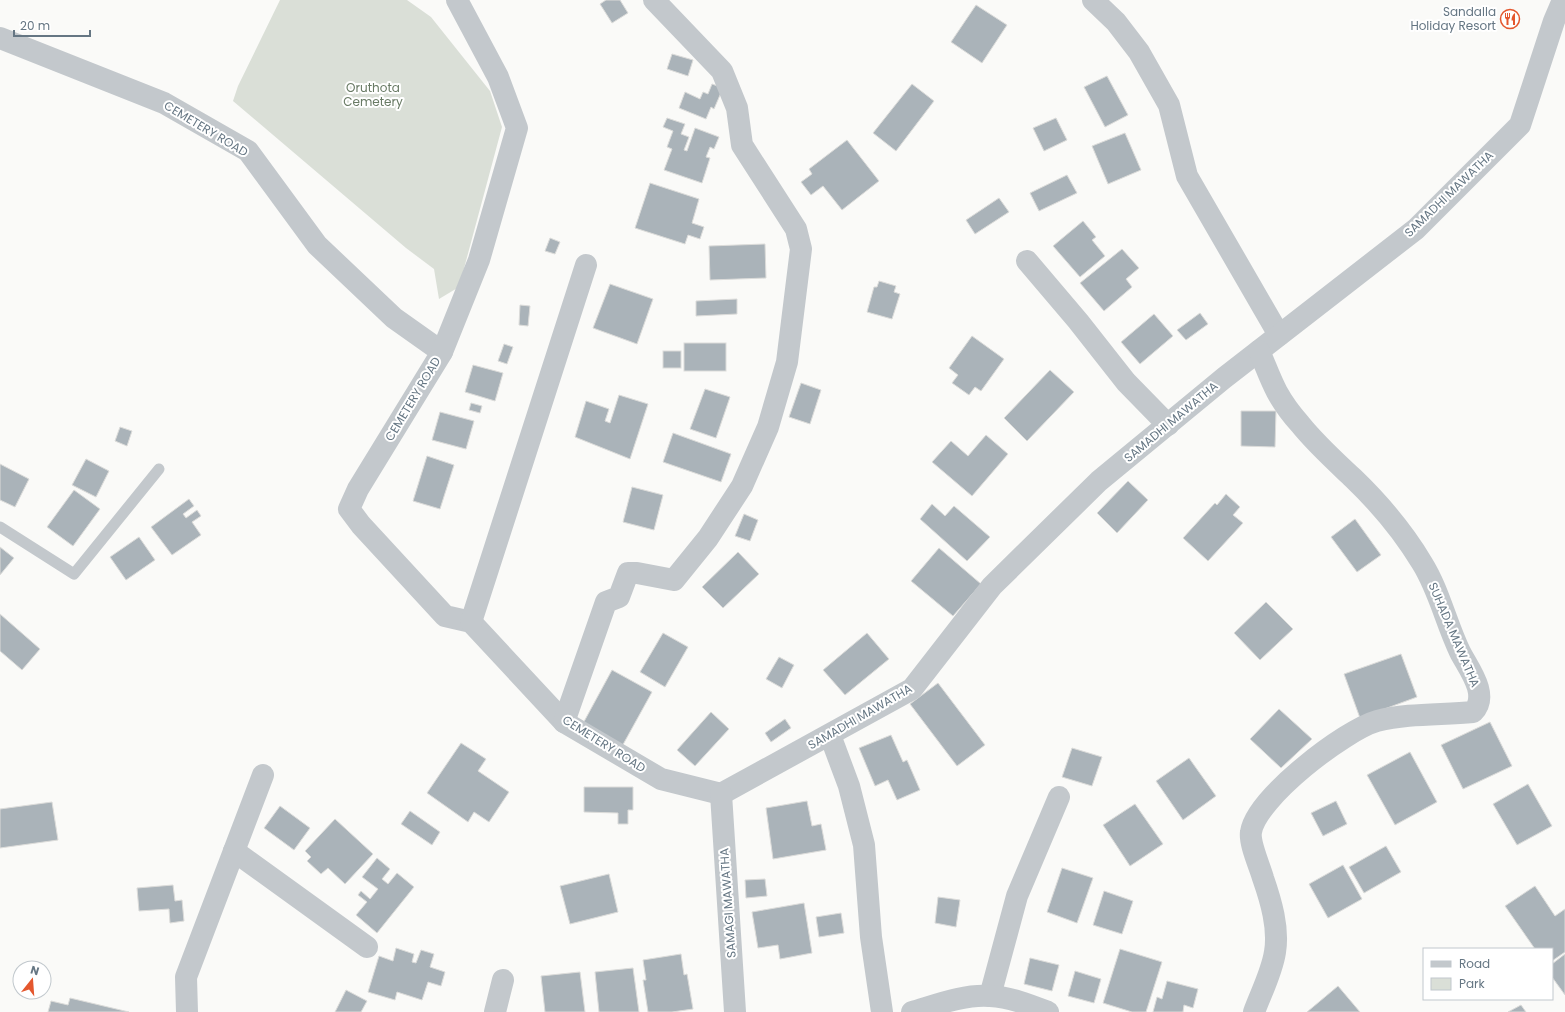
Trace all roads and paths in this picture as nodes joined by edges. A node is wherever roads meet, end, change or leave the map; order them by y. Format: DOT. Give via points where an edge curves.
graph roads {
  1 [pos="457,0"];
  2 [pos="654,0"];
  3 [pos="1093,0"];
  4 [pos="1563,0"];
  5 [pos="0,38"];
  6 [pos="1027,261"];
  7 [pos="586,265"];
  8 [pos="1279,335"];
  9 [pos="1259,351"];
  10 [pos="442,352"];
  11 [pos="1168,425"];
  12 [pos="159,469"];
  13 [pos="0,527"];
  14 [pos="471,622"];
  15 [pos="564,722"];
  16 [pos="830,735"];
  17 [pos="263,775"];
  18 [pos="721,794"];
  19 [pos="1059,797"];
  20 [pos="234,851"];
  21 [pos="367,947"];
  22 [pos="503,980"];
  23 [pos="990,996"];
  24 [pos="187,1012"];
  25 [pos="495,1012"];
  26 [pos="735,1012"];
  27 [pos="882,1012"];
  28 [pos="912,1012"];
  29 [pos="1048,1012"];
  30 [pos="1254,1012"];
  1 -- 10 [label="street" via="498,77 517,128 478,260"];
  2 -- 15 [label="street" via="722,71 737,108 742,145 796,229 801,249 798,281 787,362 768,427 742,486 708,538 674,580 628,573 619,597 606,602"];
  3 -- 8 [label="street" via="1116,22 1139,52 1169,104 1187,176"];
  4 -- 8 [label="street, SAMADHI MAWATHA" via="1520,125 1416,229"];
  5 -- 10 [label="street, CEMETERY ROAD" via="164,103 248,151 317,245 394,318"];
  6 -- 11 [label="street" via="1126,382"];
  7 -- 14 [label="street"];
  8 -- 9 [label="street, SAMADHI MAWATHA"];
  9 -- 11 [label="street, SAMADHI MAWATHA"];
  9 -- 30 [label="street, SUHADA MAWATHA" via="1278,393 1301,425 1382,510 1422,563 1475,679 1480,697 1473,712 1429,714 1377,721 1355,730 1275,792 1262,806 1250,833 1276,926 1275,952"];
  10 -- 14 [label="street, CEMETERY ROAD" via="358,489 349,509 445,616"];
  11 -- 16 [label="street, SAMADHI MAWATHA" via="1100,481 992,586 912,689"];
  12 -- 13 [label="lane" via="74,574"];
  14 -- 15 [label="street, CEMETERY ROAD"];
  15 -- 18 [label="street, CEMETERY ROAD" via="661,779"];
  16 -- 18 [label="street, SAMADHI MAWATHA"];
  16 -- 27 [label="street" via="849,786 864,845 871,937"];
  17 -- 20 [label="street"];
  18 -- 26 [label="street, SAMAGI MAWATHA"];
  19 -- 23 [label="street" via="1017,896"];
  20 -- 21 [label="street"];
  20 -- 24 [label="street" via="186,977"];
  22 -- 25 [label="street"];
  23 -- 28 [label="street" via="974,996"];
  23 -- 29 [label="street"];
}
